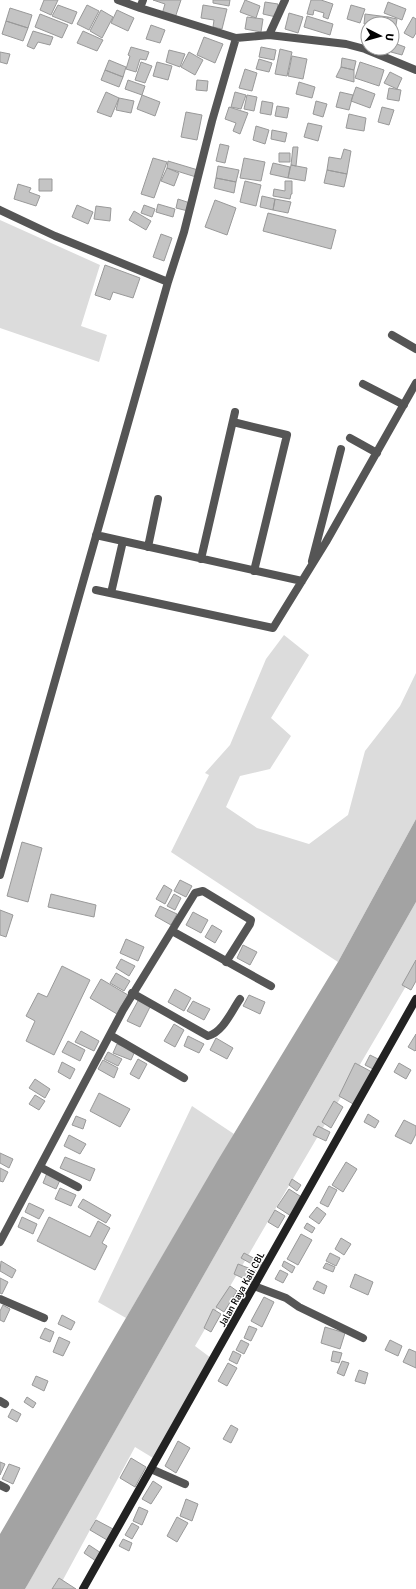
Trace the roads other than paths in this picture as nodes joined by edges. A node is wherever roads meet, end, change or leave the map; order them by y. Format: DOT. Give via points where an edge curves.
graph roads {
  1 [pos="118,0"];
  2 [pos="143,0"];
  3 [pos="285,0"];
  4 [pos="140,8"];
  5 [pos="269,35"];
  6 [pos="236,38"];
  7 [pos="416,70"];
  8 [pos="0,210"];
  9 [pos="168,282"];
  10 [pos="392,336"];
  11 [pos="416,349"];
  12 [pos="416,383"];
  13 [pos="363,384"];
  14 [pos="404,405"];
  15 [pos="235,412"];
  16 [pos="233,422"];
  17 [pos="350,438"];
  18 [pos="341,449"];
  19 [pos="376,453"];
  20 [pos="158,500"];
  21 [pos="96,536"];
  22 [pos="123,541"];
  23 [pos="148,547"];
  24 [pos="201,559"];
  25 [pos="310,568"];
  26 [pos="254,571"];
  27 [pos="302,581"];
  28 [pos="96,590"];
  29 [pos="111,593"];
  30 [pos="0,874"];
  31 [pos="172,931"];
  32 [pos="226,962"];
  33 [pos="271,986"];
  34 [pos="132,993"];
  35 [pos="240,999"];
  36 [pos="416,999"];
  37 [pos="110,1034"];
  38 [pos="184,1078"];
  39 [pos="40,1167"];
  40 [pos="78,1187"];
  41 [pos="0,1242"];
  42 [pos="254,1286"];
  43 [pos="0,1299"];
  44 [pos="44,1318"];
  45 [pos="363,1338"];
  46 [pos="151,1469"];
  47 [pos="185,1484"];
  48 [pos="83,1589"];
  1 -- 4 [label="street"];
  2 -- 4 [label="street"];
  3 -- 5 [label="street"];
  4 -- 6 [label="street"];
  5 -- 6 [label="street"];
  5 -- 7 [label="street" via="356,46"];
  6 -- 9 [label="street"];
  8 -- 9 [label="street" via="55,236"];
  9 -- 21 [label="street"];
  10 -- 11 [label="street"];
  12 -- 14 [label="street"];
  13 -- 14 [label="street"];
  14 -- 19 [label="street"];
  15 -- 16 [label="street"];
  16 -- 24 [label="street"];
  16 -- 26 [label="street" via="286,435"];
  17 -- 19 [label="street"];
  18 -- 25 [label="street"];
  19 -- 25 [label="street"];
  20 -- 23 [label="street"];
  21 -- 22 [label="street"];
  21 -- 30 [label="street"];
  22 -- 23 [label="street"];
  22 -- 29 [label="street"];
  23 -- 24 [label="street"];
  24 -- 26 [label="street"];
  25 -- 27 [label="street"];
  26 -- 27 [label="street"];
  27 -- 29 [label="street" via="273,628"];
  28 -- 29 [label="street"];
  31 -- 32 [label="street"];
  31 -- 32 [label="street" via="195,893 203,891 251,920"];
  31 -- 34 [label="street"];
  32 -- 33 [label="street"];
  34 -- 35 [label="street" via="208,1036 221,1028"];
  34 -- 37 [label="street"];
  36 -- 42 [label="main road, Jalan Raya Kali CBL"];
  37 -- 38 [label="street"];
  37 -- 39 [label="street"];
  39 -- 40 [label="street"];
  39 -- 41 [label="street"];
  42 -- 45 [label="street" via="286,1298"];
  42 -- 46 [label="main road, Jalan Raya Kali CBL"];
  43 -- 44 [label="street"];
  46 -- 47 [label="street"];
  46 -- 48 [label="main road, Jalan Raya Kali CBL"];
}
